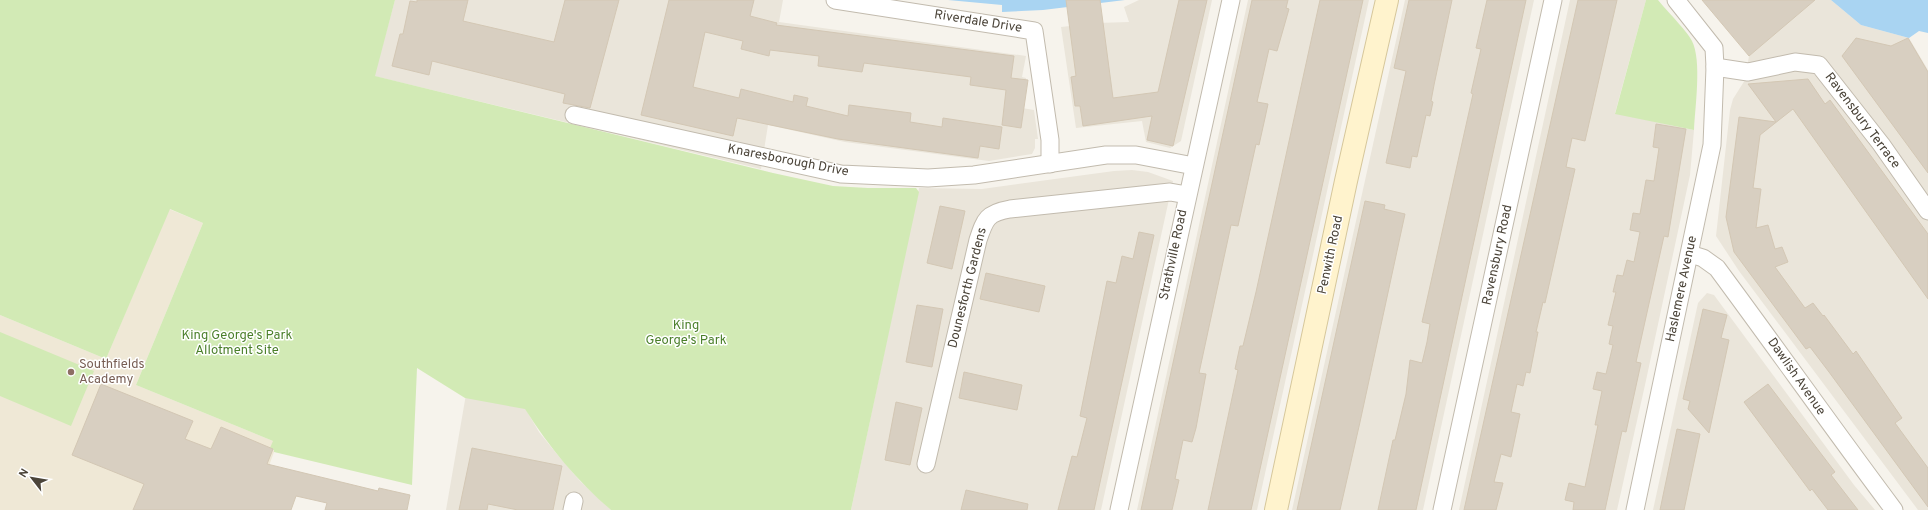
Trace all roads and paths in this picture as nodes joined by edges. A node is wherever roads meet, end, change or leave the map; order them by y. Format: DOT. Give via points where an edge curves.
graph roads {
  1 [pos="836,0"];
  2 [pos="1231,0"];
  3 [pos="1387,0"];
  4 [pos="1553,0"];
  5 [pos="1676,0"];
  6 [pos="1715,67"];
  7 [pos="574,114"];
  8 [pos="1050,164"];
  9 [pos="1194,166"];
  10 [pos="1187,195"];
  11 [pos="1928,211"];
  12 [pos="1690,254"];
  13 [pos="926,464"];
  14 [pos="1118,510"];
  15 [pos="1276,510"];
  16 [pos="1442,510"];
  17 [pos="1634,510"];
  18 [pos="1894,510"];
  1 -- 8 [label="street, Riverdale Drive" via="1034,31 1050,140"];
  2 -- 9 [label="street, Strathville Road"];
  3 -- 15 [label="street, Penwith Road"];
  4 -- 16 [label="street, Ravensbury Road"];
  5 -- 6 [label="street" via="1714,48"];
  6 -- 11 [label="street, Ravensbury Terrace" via="1748,72 1795,62 1819,65 1877,138"];
  6 -- 12 [label="street, Haslemere Avenue" via="1712,145"];
  7 -- 8 [label="street, Knaresborough Drive" via="841,174 928,178 974,175"];
  8 -- 9 [label="street, Knaresborough Drive" via="1106,155 1136,155"];
  9 -- 10 [label="street, Strathville Road"];
  10 -- 13 [label="street, Dounesforth Gardens" via="1170,192 1010,209 990,215 984,222 978,240"];
  10 -- 14 [label="street, Strathville Road"];
  12 -- 17 [label="street, Haslemere Avenue"];
  12 -- 18 [label="street, Dawlish Avenue" via="1703,258 1717,268"];
}
